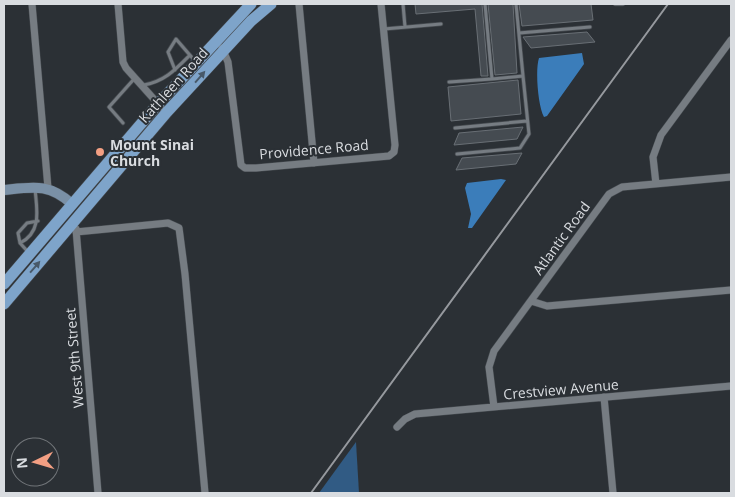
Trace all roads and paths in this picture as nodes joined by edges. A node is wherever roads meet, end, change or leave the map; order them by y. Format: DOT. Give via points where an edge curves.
graph roads {
  1 [pos="32,4"];
  2 [pos="118,4"];
  3 [pos="251,4"];
  4 [pos="271,4"];
  5 [pos="299,4"];
  6 [pos="382,4"];
  7 [pos="403,4"];
  8 [pos="485,4"];
  9 [pos="516,4"];
  10 [pos="615,4"];
  11 [pos="623,4"];
  12 [pos="441,24"];
  13 [pos="405,27"];
  14 [pos="590,27"];
  15 [pos="384,29"];
  16 [pos="519,34"];
  17 [pos="216,40"];
  18 [pos="731,40"];
  19 [pos="224,51"];
  20 [pos="193,58"];
  21 [pos="175,70"];
  22 [pos="523,76"];
  23 [pos="134,79"];
  24 [pos="492,79"];
  25 [pos="173,80"];
  26 [pos="449,82"];
  27 [pos="141,86"];
  28 [pos="158,104"];
  29 [pos="167,112"];
  30 [pos="527,121"];
  31 [pos="123,123"];
  32 [pos="455,128"];
  33 [pos="457,154"];
  34 [pos="110,160"];
  35 [pos="314,163"];
  36 [pos="731,177"];
  37 [pos="656,184"];
  38 [pos="35,186"];
  39 [pos="48,188"];
  40 [pos="4,190"];
  41 [pos="72,204"];
  42 [pos="38,221"];
  43 [pos="76,226"];
  44 [pos="48,232"];
  45 [pos="20,243"];
  46 [pos="30,253"];
  47 [pos="4,284"];
  48 [pos="731,290"];
  49 [pos="531,301"];
  50 [pos="4,304"];
  51 [pos="731,386"];
  52 [pos="604,396"];
  53 [pos="494,407"];
  54 [pos="397,427"];
  55 [pos="98,493"];
  56 [pos="204,493"];
  57 [pos="613,493"];
  1 -- 39 [label="street"];
  2 -- 23 [label="street" via="123,62"];
  3 -- 17 [label="main road, Kathleen Road"];
  4 -- 19 [label="main road, Kathleen Road"];
  5 -- 35 [label="street"];
  6 -- 15 [label="street"];
  7 -- 13 [label="lane"];
  8 -- 24 [label="lane"];
  9 -- 16 [label="lane"];
  10 -- 11 [label="lane"];
  12 -- 13 [label="lane"];
  13 -- 15 [label="lane"];
  14 -- 16 [label="lane"];
  15 -- 35 [label="street, Providence Road" via="394,152 389,156"];
  16 -- 22 [label="lane"];
  17 -- 19 [label="street"];
  17 -- 20 [label="main road, Kathleen Road"];
  18 -- 37 [label="street" via="661,134 653,157"];
  29 -- 19 [label="main road, Kathleen Road, one-way"];
  19 -- 35 [label="street, Providence Road" via="241,165 256,168"];
  20 -- 21 [label="lane"];
  20 -- 21 [label="lane" via="176,40 168,52"];
  20 -- 25 [label="main road, Kathleen Road"];
  21 -- 25 [label="lane"];
  22 -- 24 [label="lane"];
  22 -- 30 [label="lane"];
  23 -- 27 [label="street"];
  23 -- 31 [label="lane" via="109,107"];
  24 -- 26 [label="lane"];
  25 -- 27 [label="lane"];
  25 -- 28 [label="main road, Kathleen Road"];
  27 -- 28 [label="street"];
  28 -- 29 [label="street"];
  28 -- 34 [label="main road, Kathleen Road"];
  29 -- 43 [label="main road, Kathleen Road"];
  30 -- 32 [label="lane"];
  30 -- 33 [label="lane" via="528,134 520,148"];
  34 -- 41 [label="main road, Kathleen Road"];
  34 -- 43 [label="main road" via="108,170 77,206"];
  36 -- 37 [label="street, Atlantic Road"];
  37 -- 49 [label="street, Atlantic Road" via="622,187 609,194"];
  38 -- 39 [label="street"];
  38 -- 40 [label="street"];
  38 -- 42 [label="lane"];
  39 -- 41 [label="street"];
  41 -- 44 [label="main road, Kathleen Road"];
  42 -- 44 [label="lane"];
  42 -- 45 [label="lane" via="27,240"];
  42 -- 45 [label="lane" via="26,223 18,234"];
  50 -- 43 [label="main road, Kathleen Road, one-way"];
  43 -- 55 [label="street, West 9th Street"];
  43 -- 56 [label="street" via="168,223 179,228"];
  44 -- 46 [label="main road, Kathleen Road"];
  45 -- 46 [label="lane"];
  46 -- 47 [label="main road, Kathleen Road"];
  48 -- 49 [label="street" via="547,306"];
  49 -- 53 [label="street, Atlantic Road" via="490,360"];
  51 -- 52 [label="street, Crestview Avenue"];
  52 -- 53 [label="street, Crestview Avenue"];
  52 -- 57 [label="street"];
  53 -- 54 [label="street, Crestview Avenue" via="415,414"];
}
